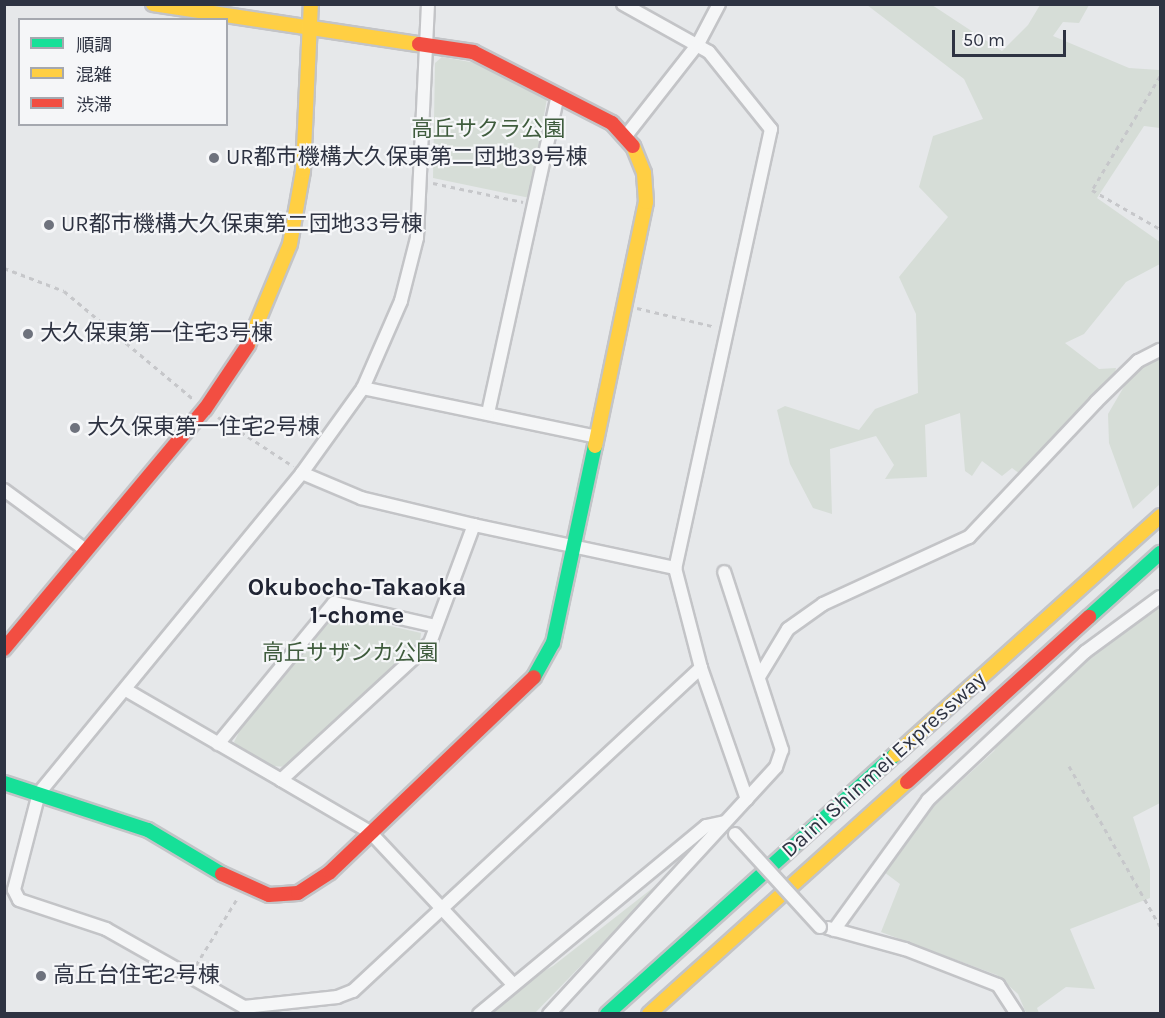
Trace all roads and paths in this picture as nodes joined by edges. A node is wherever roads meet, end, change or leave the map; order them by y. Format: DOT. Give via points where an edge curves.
graph roads {
  1 [pos="153,4"];
  2 [pos="311,4"];
  3 [pos="428,4"];
  4 [pos="623,4"];
  5 [pos="719,4"];
  6 [pos="186,7"];
  7 [pos="309,28"];
  8 [pos="698,44"];
  9 [pos="426,45"];
  10 [pos="1161,76"];
  11 [pos="558,95"];
  12 [pos="625,137"];
  13 [pos="419,181"];
  14 [pos="534,204"];
  15 [pos="1161,230"];
  16 [pos="4,268"];
  17 [pos="625,305"];
  18 [pos="729,330"];
  19 [pos="1161,350"];
  20 [pos="363,388"];
  21 [pos="205,409"];
  22 [pos="488,413"];
  23 [pos="597,437"];
  24 [pos="303,473"];
  25 [pos="4,490"];
  26 [pos="1161,516"];
  27 [pos="474,525"];
  28 [pos="574,545"];
  29 [pos="87,550"];
  30 [pos="1161,553"];
  31 [pos="675,568"];
  32 [pos="724,572"];
  33 [pos="1161,597"];
  34 [pos="435,626"];
  35 [pos="4,649"];
  36 [pos="701,668"];
  37 [pos="759,676"];
  38 [pos="126,690"];
  39 [pos="218,744"];
  40 [pos="1069,766"];
  41 [pos="281,780"];
  42 [pos="4,783"];
  43 [pos="39,794"];
  44 [pos="747,798"];
  45 [pos="725,822"];
  46 [pos="370,832"];
  47 [pos="244,887"];
  48 [pos="443,908"];
  49 [pos="1161,926"];
  50 [pos="834,930"];
  51 [pos="190,976"];
  52 [pos="511,982"];
  53 [pos="479,1014"];
  54 [pos="549,1014"];
  55 [pos="607,1014"];
  56 [pos="649,1014"];
  57 [pos="1017,1014"];
  1 -- 6 [label="main road"];
  2 -- 7 [label="main road"];
  3 -- 9 [label="street"];
  4 -- 8 [label="street"];
  5 -- 8 [label="street"];
  6 -- 7 [label="main road"];
  7 -- 9 [label="main road"];
  7 -- 21 [label="main road" via="303,171 290,244 270,303 242,358"];
  8 -- 12 [label="street"];
  8 -- 18 [label="street" via="771,129"];
  9 -- 11 [label="main road" via="473,51"];
  9 -- 13 [label="street"];
  10 -- 15 [label="path" via="1092,190"];
  11 -- 12 [label="main road" via="612,123"];
  11 -- 14 [label="street"];
  12 -- 17 [label="main road" via="644,172 646,202"];
  13 -- 14 [label="path"];
  13 -- 20 [label="street" via="417,238 401,301"];
  14 -- 22 [label="street"];
  16 -- 21 [label="path" via="64,291"];
  17 -- 18 [label="path"];
  17 -- 23 [label="main road"];
  18 -- 31 [label="street"];
  19 -- 37 [label="street" via="1138,361 969,537 823,604 788,629"];
  20 -- 22 [label="street"];
  20 -- 24 [label="street"];
  21 -- 24 [label="path"];
  21 -- 29 [label="main road"];
  22 -- 23 [label="street"];
  23 -- 28 [label="main road"];
  24 -- 27 [label="street" via="361,498"];
  24 -- 38 [label="street"];
  25 -- 29 [label="street"];
  26 -- 55 [label="main road, Daini Shinmei Expressway"];
  27 -- 28 [label="street"];
  27 -- 34 [label="street"];
  28 -- 31 [label="street"];
  28 -- 46 [label="main road" via="553,643 532,681"];
  29 -- 35 [label="main road"];
  30 -- 56 [label="main road, Daini Shinmei Expressway"];
  31 -- 36 [label="street"];
  32 -- 37 [label="street"];
  33 -- 50 [label="street" via="1076,660 928,800"];
  34 -- 39 [label="street" via="334,603"];
  34 -- 41 [label="street" via="430,643"];
  36 -- 44 [label="street"];
  36 -- 48 [label="street"];
  37 -- 44 [label="street" via="782,750 776,767"];
  38 -- 39 [label="street"];
  38 -- 43 [label="street"];
  39 -- 41 [label="street"];
  40 -- 49 [label="path" via="1110,829"];
  41 -- 46 [label="street"];
  42 -- 43 [label="main road"];
  43 -- 47 [label="main road" via="148,830"];
  43 -- 51 [label="street" via="14,890 19,900 106,929"];
  44 -- 45 [label="street"];
  45 -- 50 [label="street, bridge" via="820,927"];
  45 -- 52 [label="street" via="706,826"];
  45 -- 54 [label="street"];
  46 -- 47 [label="main road" via="315,885 298,893 269,895"];
  46 -- 48 [label="street"];
  47 -- 51 [label="path"];
  48 -- 51 [label="street" via="353,991 337,997 244,1007"];
  48 -- 52 [label="street"];
  50 -- 57 [label="street" via="905,950 998,985"];
  52 -- 53 [label="street"];
}
